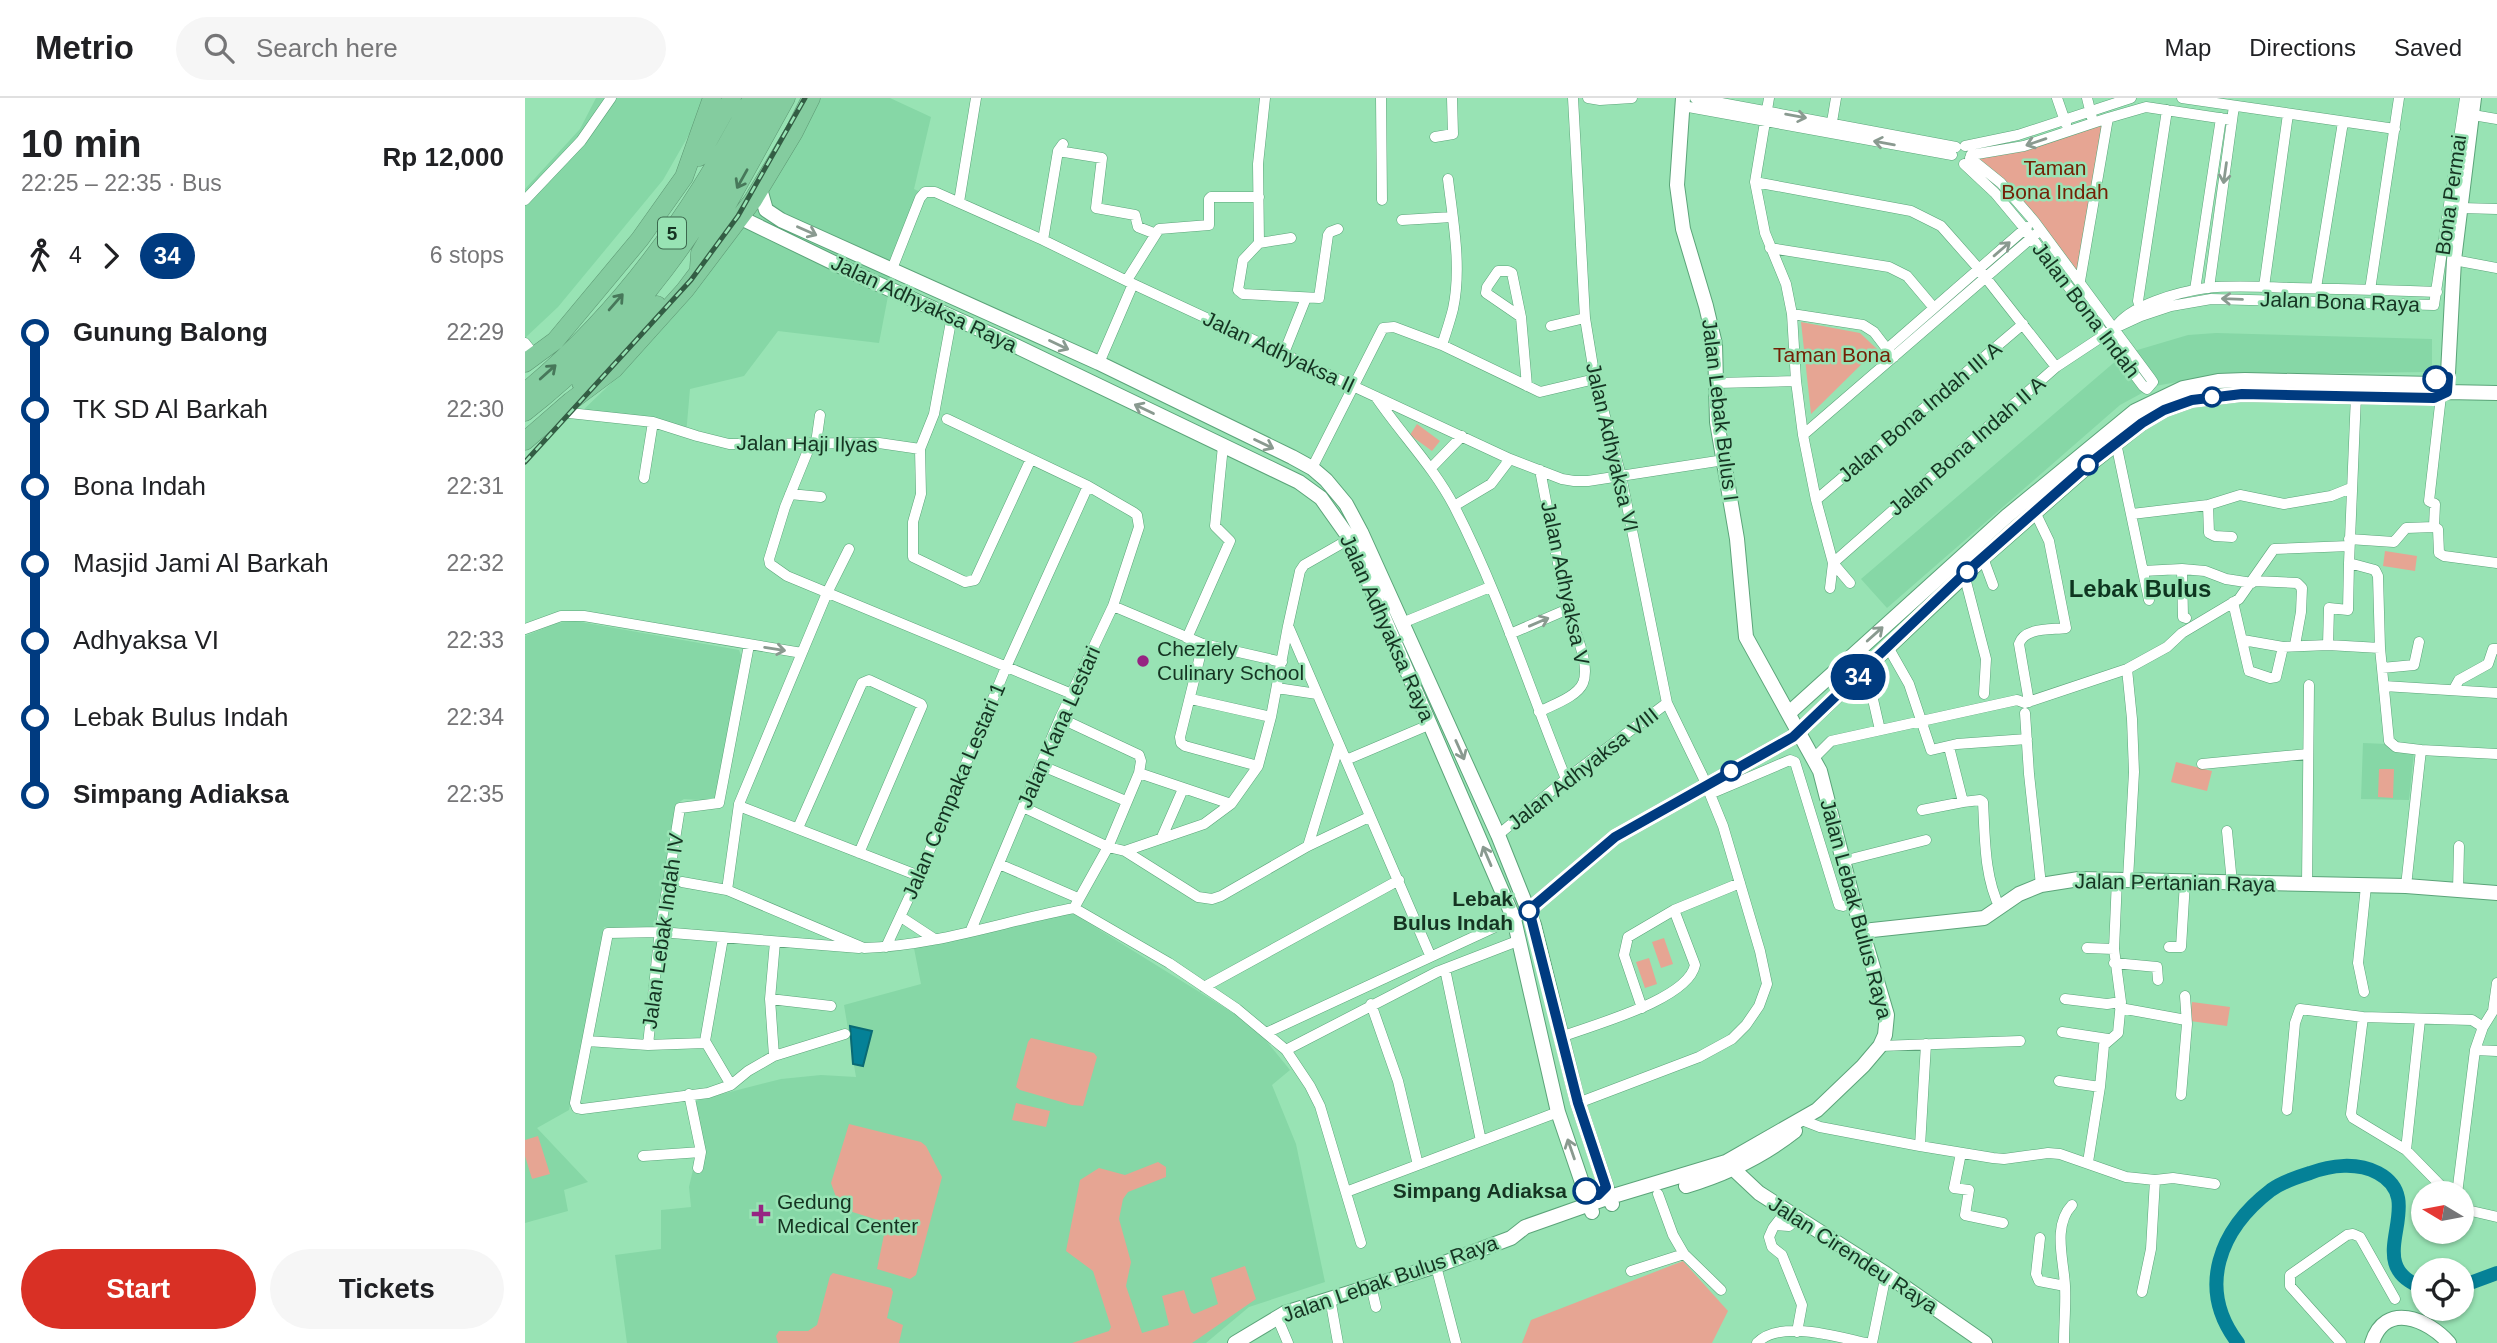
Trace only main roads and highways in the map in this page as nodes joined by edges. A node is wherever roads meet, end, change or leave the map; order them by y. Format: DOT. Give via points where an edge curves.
graph roads {
  1 [pos="712,98"];
  2 [pos="732,98"];
  3 [pos="752,98"];
  4 [pos="771,98"];
  5 [pos="786,98"];
  6 [pos="811,98"];
  7 [pos="2474,98"];
  8 [pos="1687,101"];
  9 [pos="684,177"];
  10 [pos="756,195"];
  11 [pos="741,218"];
  12 [pos="701,253"];
  13 [pos="699,272"];
  14 [pos="528,354"];
  15 [pos="576,358"];
  16 [pos="2402,388"];
  17 [pos="2445,389"];
  18 [pos="525,392"];
  19 [pos="2497,393"];
  20 [pos="1177,401"];
  21 [pos="563,405"];
  22 [pos="525,412"];
  23 [pos="1168,421"];
  24 [pos="525,425"];
  25 [pos="525,441"];
  26 [pos="1355,536"];
  27 [pos="1774,688"];
  28 [pos="1807,696"];
  29 [pos="1789,713"];
  30 [pos="1815,717"];
  31 [pos="1808,747"];
  32 [pos="2497,893"];
  33 [pos="1529,910"];
  34 [pos="1863,931"];
  35 [pos="1729,1166"];
  36 [pos="1609,1197"];
  37 [pos="1589,1203"];
  38 [pos="1235,1343"];
  39 [pos="1985,1343"];
  40 [pos="2372,1343"];
  41 [pos="2381,1343"];
  42 [pos="2437,1343"];
  43 [pos="2449,1343"];
  1 -- 9 [label="highway"];
  2 -- 9 [label="highway"];
  15 -- 3 [label="highway, 5, one-way" via="668,239"];
  4 -- 15 [label="highway, 5" via="675,257 621,322"];
  5 -- 12 [label="highway, one-way"];
  6 -- 10 [label="highway"];
  7 -- 17 [label="main road" via="2454,260"];
  8 -- 27 [label="main road, Jalan Lebak Bulus I" via="1677,185 1683,229 1715,344 1717,422 1737,539 1746,637"];
  9 -- 14 [label="highway" via="640,239 555,341"];
  10 -- 11 [label="highway"];
  10 -- 12 [label="highway" via="723,224"];
  10 -- 20 [label="main road, Jalan Adhyaksa Raya, one-way" via="772,215"];
  11 -- 13 [label="highway"];
  23 -- 11 [label="main road, Jalan Adhyaksa Raya, one-way"];
  12 -- 13 [label="highway"];
  12 -- 21 [label="highway"];
  13 -- 21 [label="highway" via="620,364"];
  18 -- 15 [label="highway, 5, one-way"];
  15 -- 22 [label="highway, 5"];
  16 -- 17 [label="main road" via="2434,384"];
  28 -- 16 [label="main road, one-way" via="2007,516 2135,411 2158,398 2207,383 2245,380"];
  16 -- 30 [label="main road" via="2355,395 2242,394 2192,400 2164,410 2116,443 1964,574"];
  17 -- 19 [label="main road"];
  20 -- 23 [label="main road"];
  20 -- 26 [label="main road, Jalan Adhyaksa Raya, one-way" via="1312,468 1346,504"];
  21 -- 24 [label="highway"];
  21 -- 25 [label="highway"];
  23 -- 26 [label="main road, Jalan Adhyaksa Raya" via="1299,482 1321,498"];
  26 -- 33 [label="main road, Jalan Adhyaksa Raya, one-way" via="1402,623"];
  37 -- 26 [label="main road, Jalan Adhyaksa Raya, one-way" via="1558,1112 1514,919"];
  27 -- 28 [label="main road" via="1795,697"];
  27 -- 29 [label="main road, Jalan Lebak Bulus I"];
  28 -- 29 [label="main road"];
  29 -- 31 [label="main road, Jalan Lebak Bulus Raya"];
  30 -- 31 [label="main road"];
  30 -- 31 [label="main road"];
  31 -- 33 [label="main road" via="1786,741 1708,789 1615,837"];
  31 -- 34 [label="main road, Jalan Lebak Bulus Raya" via="1820,771"];
  32 -- 34 [label="main road, Jalan Pertanian Raya" via="2406,886 2079,879 2019,894 1984,918"];
  33 -- 36 [label="main road, Jalan Adhyaksa Raya" via="1578,1103"];
  34 -- 35 [label="main road, Jalan Lebak Bulus Raya" via="1887,1015 1880,1046 1836,1094"];
  35 -- 36 [label="main road, Jalan Lebak Bulus Raya"];
  35 -- 36 [label="main road, Jalan Lebak Bulus Raya" via="1658,1194"];
  35 -- 39 [label="main road, Jalan Cirendeu Raya" via="1759,1193"];
  36 -- 37 [label="main road, Jalan Lebak Bulus Raya"];
  36 -- 37 [label="main road" via="1598,1195"];
  37 -- 38 [label="main road, Jalan Lebak Bulus Raya" via="1436,1266 1277,1317"];
  40 -- 43 [label="main road" via="2380,1326 2394,1318 2412,1318"];
  41 -- 42 [label="main road" via="2389,1331 2402,1326"];
}
